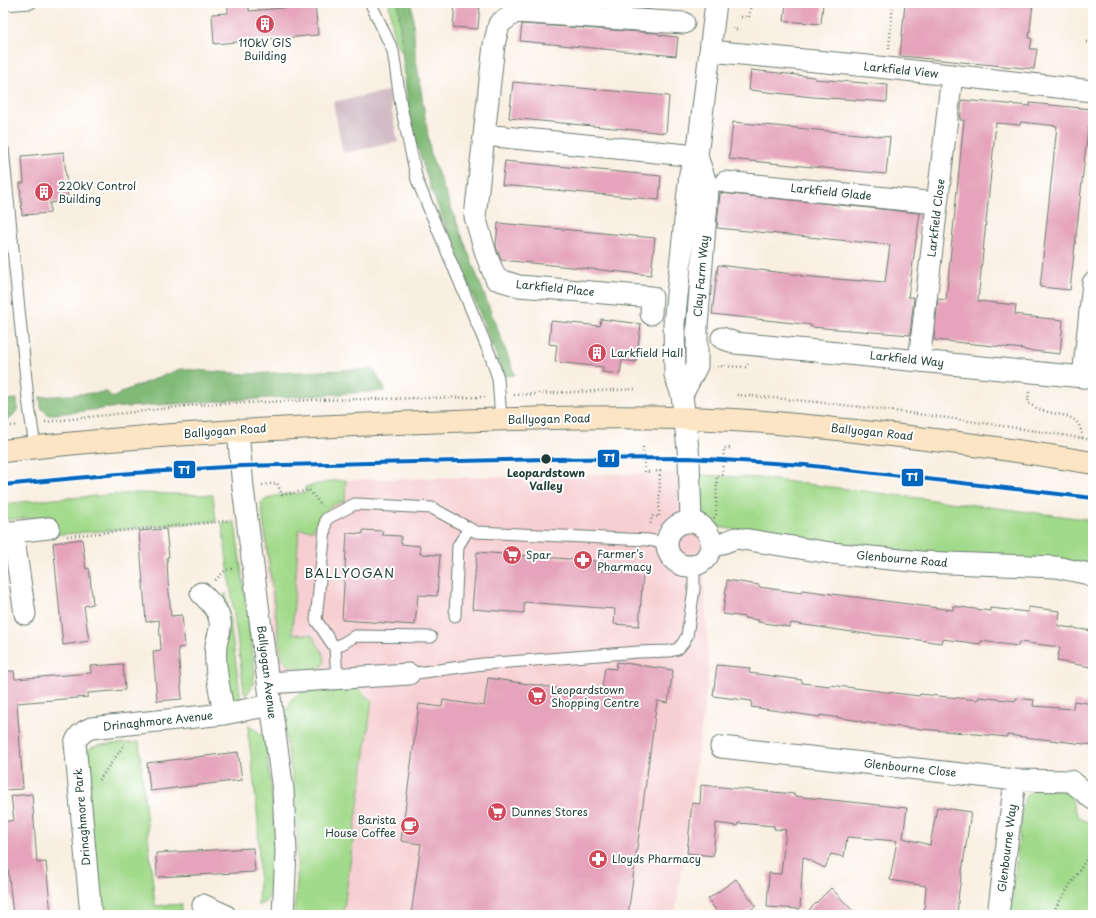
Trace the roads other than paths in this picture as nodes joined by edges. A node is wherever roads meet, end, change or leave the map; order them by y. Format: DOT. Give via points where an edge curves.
graph roads {
  1 [pos="31,3"];
  2 [pos="716,3"];
  3 [pos="371,4"];
  4 [pos="3,6"];
  5 [pos="684,23"];
  6 [pos="710,51"];
  7 [pos="952,76"];
  8 [pos="1093,91"];
  9 [pos="484,135"];
  10 [pos="3,149"];
  11 [pos="697,156"];
  12 [pos="725,182"];
  13 [pos="937,203"];
  14 [pos="1093,283"];
  15 [pos="651,314"];
  16 [pos="722,338"];
  17 [pos="919,361"];
  18 [pos="1088,377"];
  19 [pos="684,418"];
  20 [pos="501,419"];
  21 [pos="238,430"];
  22 [pos="35,447"];
  23 [pos="3,451"];
  24 [pos="1093,463"];
  25 [pos="698,524"];
  26 [pos="469,528"];
  27 [pos="56,532"];
  28 [pos="8,533"];
  29 [pos="657,541"];
  30 [pos="712,547"];
  31 [pos="691,566"];
  32 [pos="1093,577"];
  33 [pos="201,593"];
  34 [pos="25,614"];
  35 [pos="455,616"];
  36 [pos="431,637"];
  37 [pos="335,648"];
  38 [pos="409,674"];
  39 [pos="337,678"];
  40 [pos="268,683"];
  41 [pos="271,705"];
  42 [pos="224,714"];
  43 [pos="91,728"];
  44 [pos="721,747"];
  45 [pos="1015,780"];
  46 [pos="1093,799"];
  47 [pos="203,905"];
  48 [pos="91,915"];
  49 [pos="225,915"];
  50 [pos="283,915"];
  51 [pos="998,915"];
  1 -- 4 [label="lane"];
  2 -- 6 [label="street, Clay Farm Way"];
  3 -- 20 [label="lane" via="393,51 401,106 418,180 498,378"];
  5 -- 9 [label="street, Larkfield Place" via="515,12 499,24 494,45"];
  6 -- 7 [label="street, Larkfield View"];
  6 -- 11 [label="street, Clay Farm Way"];
  7 -- 8 [label="street, Larkfield View"];
  7 -- 13 [label="street, Larkfield Close"];
  9 -- 11 [label="street"];
  9 -- 15 [label="street, Larkfield Place" via="475,217 496,280 519,286 652,297"];
  10 -- 22 [label="lane"];
  11 -- 19 [label="street, Clay Farm Way" via="690,173 674,324 675,376 682,394"];
  12 -- 13 [label="street, Larkfield Glade"];
  13 -- 17 [label="street, Larkfield Close"];
  14 -- 18 [label="street"];
  16 -- 17 [label="street, Larkfield Way" via="735,343"];
  17 -- 18 [label="street, Larkfield Way"];
  19 -- 20 [label="street, Ballyogan Road"];
  19 -- 24 [label="street, Ballyogan Road" via="814,426 956,442"];
  19 -- 25 [label="street"];
  20 -- 21 [label="street, Ballyogan Road"];
  21 -- 22 [label="street, Ballyogan Road"];
  21 -- 40 [label="street, Ballyogan Avenue"];
  22 -- 23 [label="street, Ballyogan Road"];
  25 -- 29 [label="street" via="684,522 677,525 668,536"];
  25 -- 30 [label="street" via="709,533"];
  26 -- 29 [label="lane" via="476,532"];
  26 -- 35 [label="lane" via="458,546"];
  26 -- 37 [label="lane" via="432,508 355,504 326,519 316,620"];
  27 -- 28 [label="street"];
  28 -- 34 [label="street"];
  29 -- 31 [label="street" via="676,563"];
  30 -- 31 [label="street" via="705,560"];
  30 -- 32 [label="street, Glenbourne Road" via="736,538 831,553 921,562 1056,567"];
  31 -- 38 [label="lane" via="694,589 687,636 678,649 483,664"];
  33 -- 42 [label="street, Drinaghmore Avenue" via="216,610 220,621 216,665"];
  36 -- 37 [label="lane" via="355,636"];
  37 -- 39 [label="lane"];
  38 -- 39 [label="street"];
  39 -- 40 [label="street"];
  40 -- 41 [label="street, Ballyogan Avenue"];
  41 -- 42 [label="street, Drinaghmore Avenue"];
  41 -- 50 [label="street, Ballyogan Avenue" via="283,790 286,852"];
  42 -- 43 [label="street, Drinaghmore Avenue"];
  43 -- 48 [label="street, Drinaghmore Park" via="83,731 74,743"];
  44 -- 45 [label="street, Glenbourne Close"];
  45 -- 46 [label="street, Glenbourne Close" via="1071,781"];
  45 -- 51 [label="street, Glenbourne Way"];
  47 -- 49 [label="street"];
}
